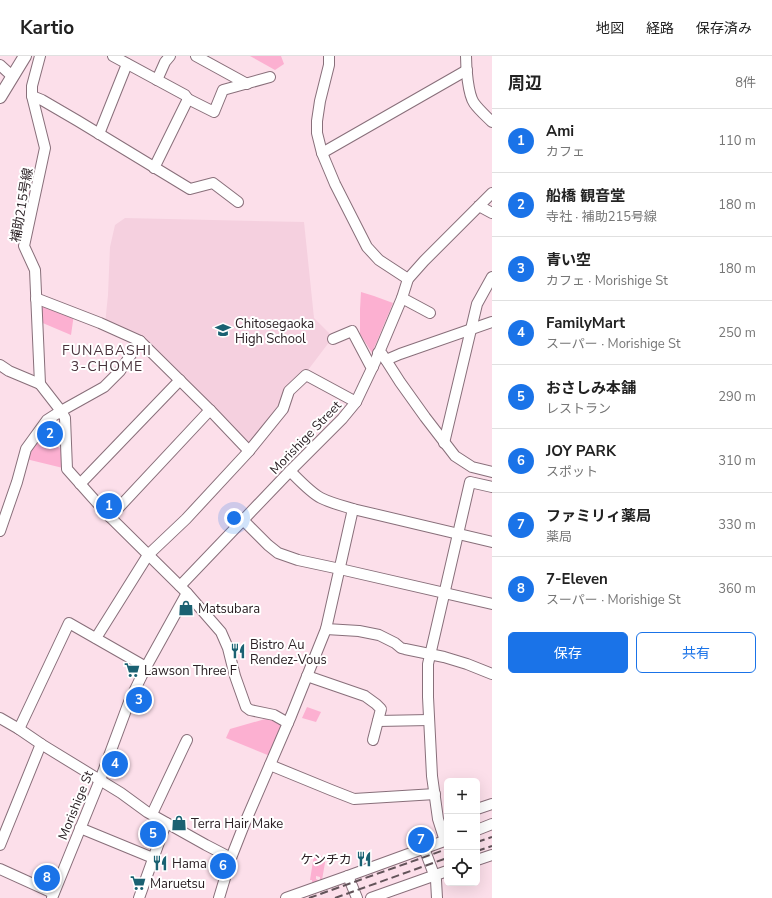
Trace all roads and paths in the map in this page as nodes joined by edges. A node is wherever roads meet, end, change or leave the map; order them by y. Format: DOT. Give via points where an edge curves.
graph roads {
  1 [pos="25,56"];
  2 [pos="40,56"];
  3 [pos="113,56"];
  4 [pos="170,56"];
  5 [pos="196,56"];
  6 [pos="330,56"];
  7 [pos="466,56"];
  8 [pos="127,64"];
  9 [pos="0,65"];
  10 [pos="466,70"];
  11 [pos="12,76"];
  12 [pos="270,77"];
  13 [pos="157,80"];
  14 [pos="247,84"];
  15 [pos="32,96"];
  16 [pos="0,97"];
  17 [pos="188,99"];
  18 [pos="492,122"];
  19 [pos="99,134"];
  20 [pos="322,153"];
  21 [pos="154,168"];
  22 [pos="492,193"];
  23 [pos="238,202"];
  24 [pos="479,206"];
  25 [pos="492,213"];
  26 [pos="492,277"];
  27 [pos="408,279"];
  28 [pos="402,298"];
  29 [pos="36,299"];
  30 [pos="430,313"];
  31 [pos="492,322"];
  32 [pos="471,329"];
  33 [pos="333,339"];
  34 [pos="140,341"];
  35 [pos="378,353"];
  36 [pos="386,360"];
  37 [pos="0,365"];
  38 [pos="373,367"];
  39 [pos="180,380"];
  40 [pos="40,384"];
  41 [pos="356,402"];
  42 [pos="210,410"];
  43 [pos="61,411"];
  44 [pos="444,443"];
  45 [pos="249,451"];
  46 [pos="290,471"];
  47 [pos="492,472"];
  48 [pos="80,484"];
  49 [pos="492,486"];
  50 [pos="353,509"];
  51 [pos="110,517"];
  52 [pos="243,520"];
  53 [pos="0,530"];
  54 [pos="458,534"];
  55 [pos="492,542"];
  56 [pos="148,555"];
  57 [pos="340,569"];
  58 [pos="183,590"];
  59 [pos="444,593"];
  60 [pos="492,604"];
  61 [pos="326,629"];
  62 [pos="96,638"];
  63 [pos="430,654"];
  64 [pos="146,667"];
  65 [pos="492,674"];
  66 [pos="307,676"];
  67 [pos="0,718"];
  68 [pos="429,720"];
  69 [pos="378,721"];
  70 [pos="288,723"];
  71 [pos="19,729"];
  72 [pos="187,740"];
  73 [pos="373,740"];
  74 [pos="41,744"];
  75 [pos="270,765"];
  76 [pos="100,780"];
  77 [pos="435,794"];
  78 [pos="492,804"];
  79 [pos="480,808"];
  80 [pos="152,814"];
  81 [pos="166,823"];
  82 [pos="492,824"];
  83 [pos="80,828"];
  84 [pos="480,829"];
  85 [pos="444,835"];
  86 [pos="444,841"];
  87 [pos="0,845"];
  88 [pos="424,848"];
  89 [pos="492,855"];
  90 [pos="153,858"];
  91 [pos="231,858"];
  92 [pos="480,859"];
  93 [pos="0,869"];
  94 [pos="444,872"];
  95 [pos="434,875"];
  96 [pos="348,876"];
  97 [pos="53,896"];
  98 [pos="139,898"];
  99 [pos="219,898"];
  100 [pos="286,898"];
  101 [pos="357,898"];
  102 [pos="371,898"];
  103 [pos="437,898"];
  1 -- 11 [label="main road"];
  2 -- 15 [label="street, 補助215号線"];
  3 -- 8 [label="street"];
  4 -- 13 [label="street"];
  5 -- 14 [label="street"];
  6 -- 20 [label="street" via="317,121"];
  7 -- 10 [label="street"];
  8 -- 13 [label="street"];
  8 -- 19 [label="street"];
  9 -- 11 [label="street"];
  10 -- 18 [label="street" via="474,103"];
  10 -- 20 [label="street"];
  11 -- 16 [label="main road"];
  12 -- 14 [label="street"];
  13 -- 17 [label="street"];
  14 -- 17 [label="street" via="224,90 214,112"];
  15 -- 19 [label="street"];
  15 -- 29 [label="street, 補助215号線" via="45,148 24,246 35,270"];
  17 -- 21 [label="street"];
  19 -- 21 [label="street"];
  20 -- 27 [label="street" via="367,247 379,260"];
  21 -- 23 [label="street" via="190,189 213,183"];
  22 -- 24 [label="street"];
  24 -- 25 [label="street"];
  24 -- 27 [label="street"];
  26 -- 32 [label="street" via="477,304"];
  27 -- 28 [label="street, Morishige Street"];
  28 -- 30 [label="street"];
  28 -- 35 [label="street, Morishige Street"];
  29 -- 34 [label="street"];
  29 -- 40 [label="street, 補助215号線"];
  31 -- 32 [label="street"];
  32 -- 36 [label="street"];
  32 -- 44 [label="street"];
  33 -- 38 [label="street" via="352,331"];
  34 -- 39 [label="street"];
  34 -- 43 [label="street" via="120,371 104,387"];
  35 -- 36 [label="street"];
  35 -- 38 [label="street, Morishige Street"];
  36 -- 44 [label="street"];
  37 -- 40 [label="street"];
  38 -- 41 [label="street, Morishige Street"];
  39 -- 42 [label="street"];
  39 -- 48 [label="street"];
  40 -- 43 [label="street"];
  41 -- 45 [label="street" via="306,375 289,391 283,409"];
  41 -- 46 [label="street, Morishige Street"];
  42 -- 45 [label="street"];
  42 -- 51 [label="street"];
  43 -- 48 [label="street" via="65,418 67,469"];
  43 -- 53 [label="street" via="47,420 26,449"];
  44 -- 47 [label="street" via="455,456 472,467"];
  45 -- 56 [label="street" via="186,519"];
  46 -- 50 [label="street" via="320,498"];
  46 -- 52 [label="street, Morishige Street"];
  48 -- 51 [label="street"];
  49 -- 54 [label="street" via="470,482"];
  50 -- 54 [label="street"];
  50 -- 57 [label="street"];
  51 -- 56 [label="street"];
  52 -- 57 [label="street" via="278,553"];
  52 -- 58 [label="street, Morishige Street"];
  54 -- 55 [label="street"];
  54 -- 59 [label="street"];
  56 -- 58 [label="street"];
  56 -- 62 [label="street"];
  57 -- 59 [label="street"];
  57 -- 61 [label="street"];
  58 -- 64 [label="street, Morishige St"];
  58 -- 70 [label="street" via="221,632 246,707 274,715"];
  59 -- 60 [label="street"];
  59 -- 63 [label="street"];
  61 -- 63 [label="street" via="379,635 401,648"];
  61 -- 66 [label="street"];
  62 -- 64 [label="street"];
  62 -- 71 [label="street" via="69,623"];
  63 -- 65 [label="street"];
  63 -- 68 [label="street"];
  64 -- 76 [label="street, Morishige St" via="129,702"];
  66 -- 69 [label="street" via="365,696 381,709"];
  66 -- 70 [label="street"];
  67 -- 71 [label="street"];
  68 -- 69 [label="street"];
  68 -- 77 [label="street"];
  69 -- 73 [label="street"];
  70 -- 75 [label="street"];
  71 -- 74 [label="street"];
  72 -- 80 [label="street"];
  74 -- 76 [label="street"];
  74 -- 87 [label="street"];
  75 -- 77 [label="street" via="354,799"];
  75 -- 91 [label="street"];
  76 -- 80 [label="street"];
  76 -- 83 [label="street, Morishige St"];
  77 -- 85 [label="street" via="438,819"];
  78 -- 79 [label="street"];
  80 -- 81 [label="street"];
  81 -- 90 [label="street"];
  81 -- 91 [label="street"];
  82 -- 84 [label="street"];
  83 -- 90 [label="street"];
  83 -- 97 [label="street, Morishige St"];
  86 -- 88 [label="street"];
  88 -- 95 [label="street"];
  88 -- 96 [label="street"];
  89 -- 92 [label="street"];
  90 -- 98 [label="street"];
  91 -- 99 [label="street"];
  93 -- 97 [label="street"];
  94 -- 95 [label="street"];
  95 -- 102 [label="street"];
  95 -- 103 [label="street"];
  96 -- 100 [label="street"];
  96 -- 101 [label="street"];
}
